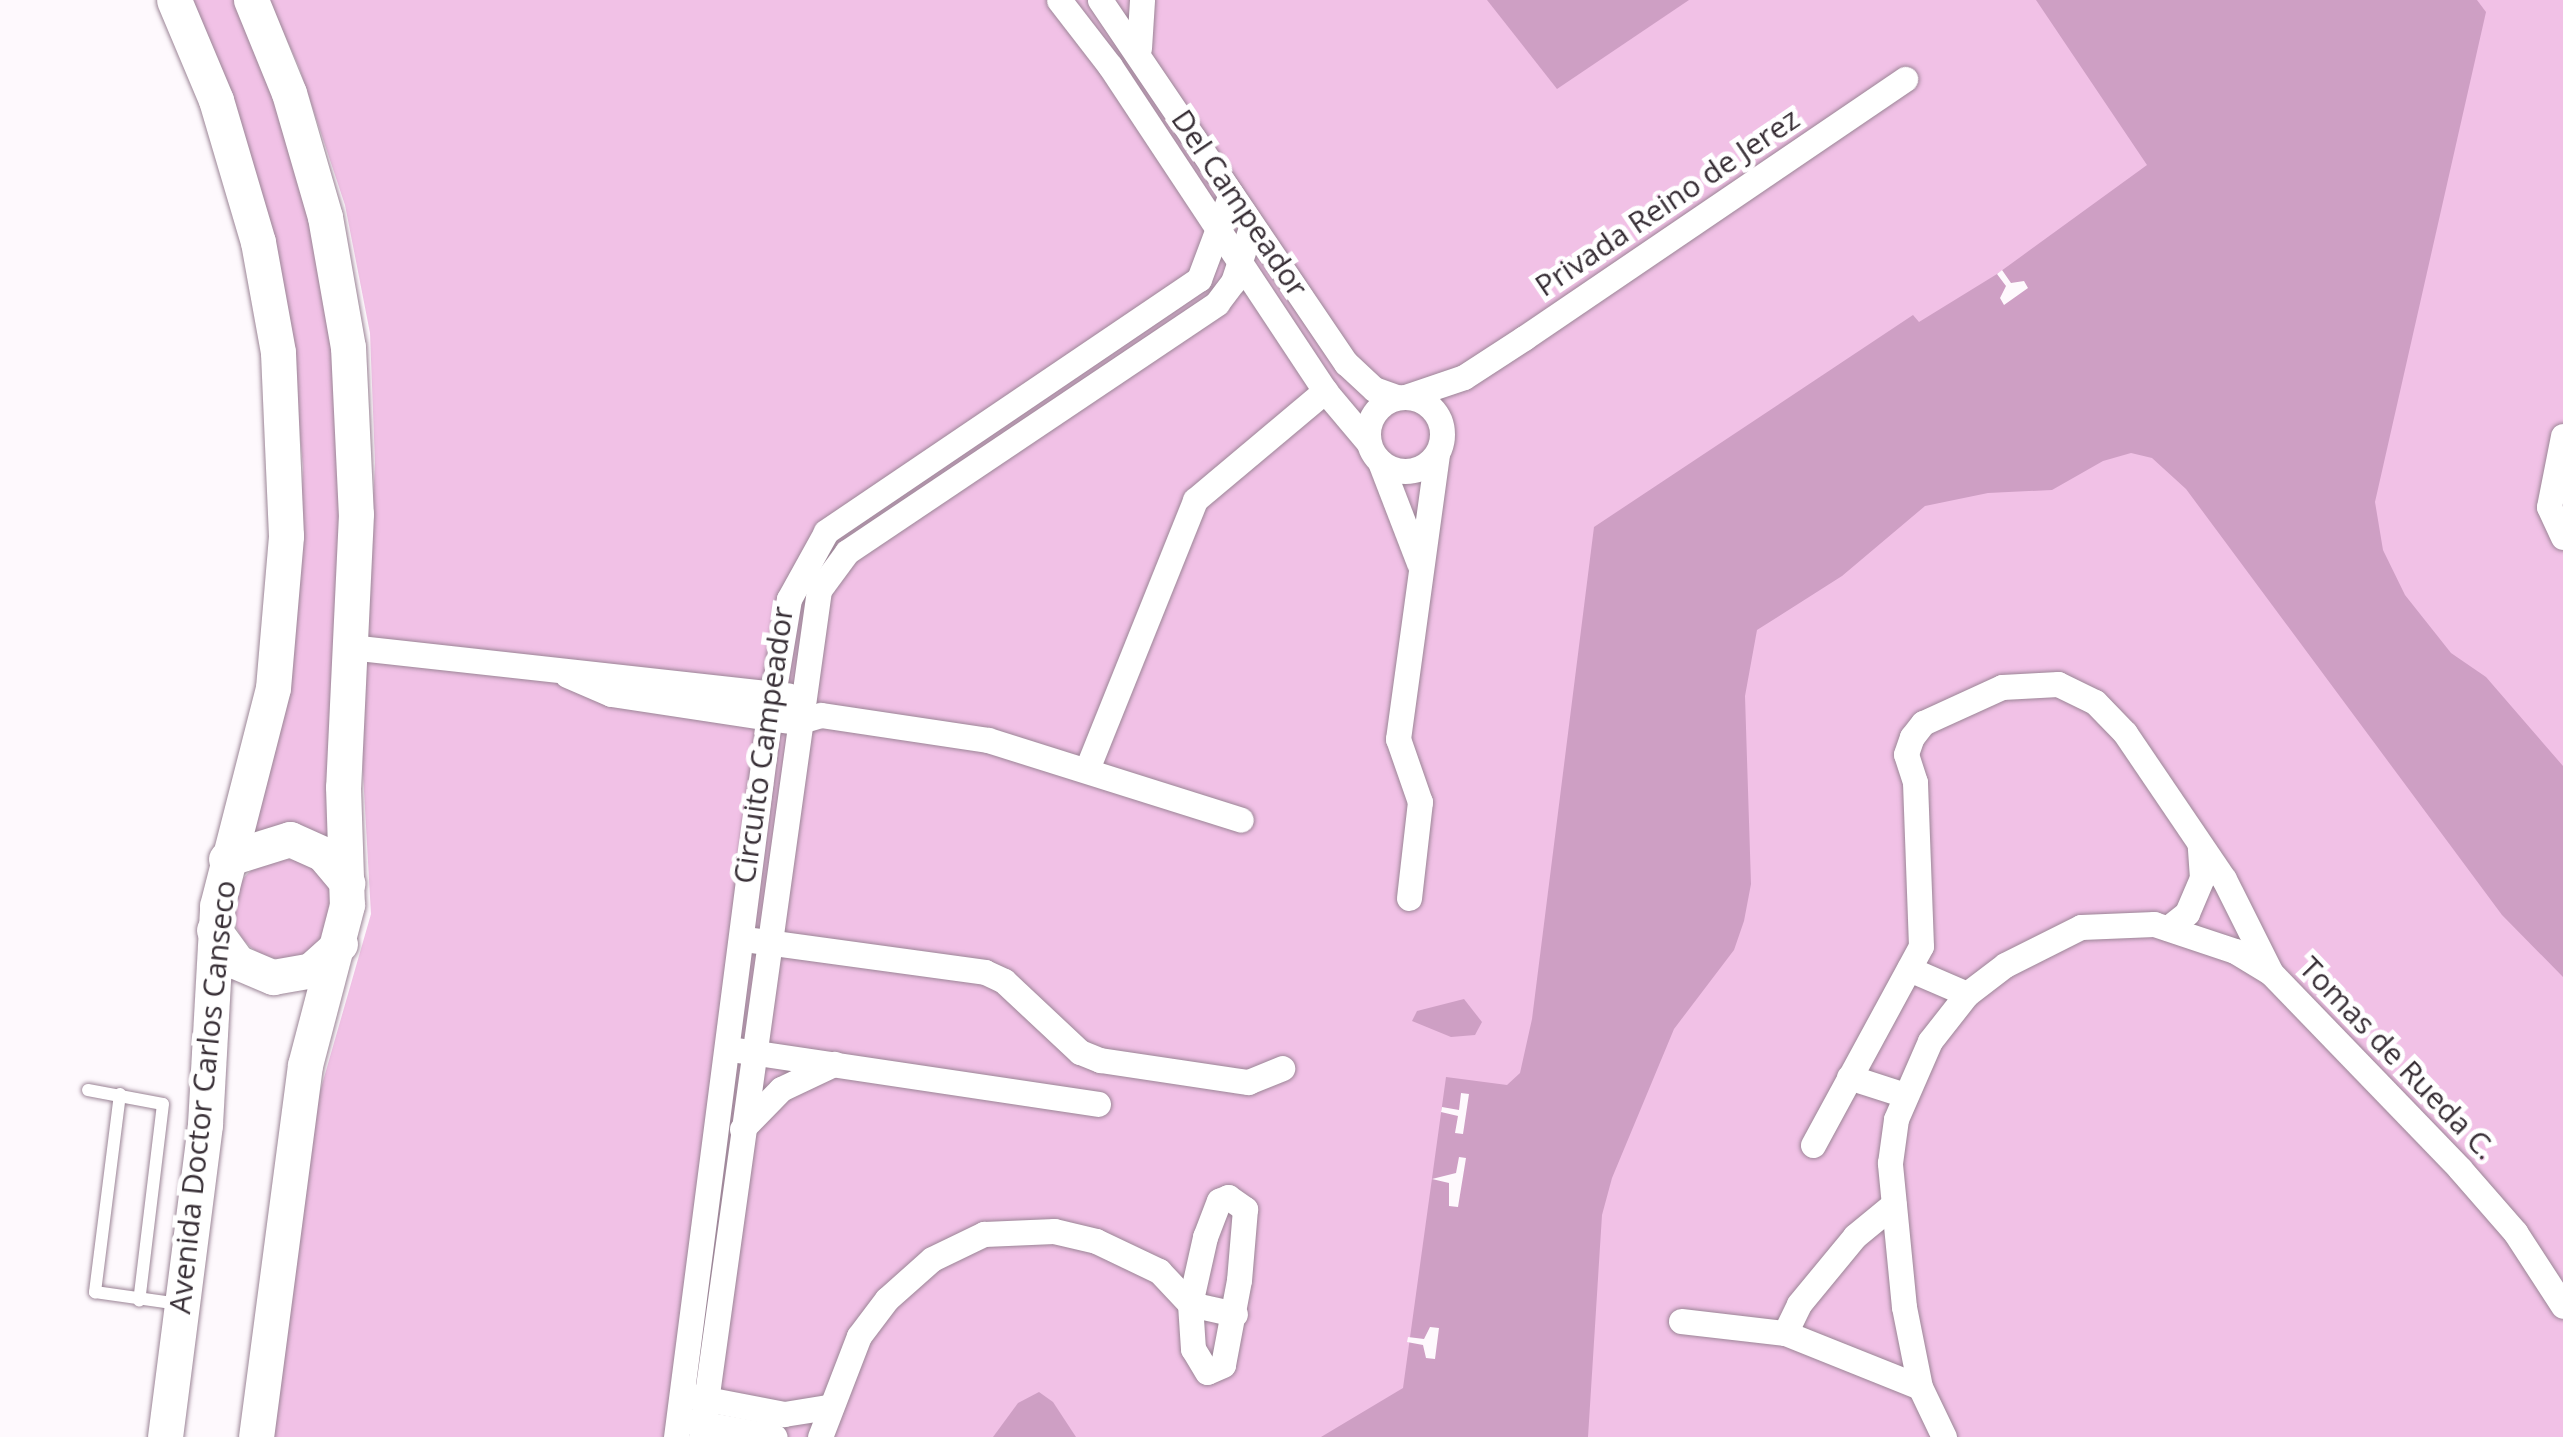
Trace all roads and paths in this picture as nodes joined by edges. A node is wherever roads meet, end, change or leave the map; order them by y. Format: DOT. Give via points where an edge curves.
graph roads {
  1 [pos="174,0"];
  2 [pos="250,0"];
  3 [pos="1059,0"];
  4 [pos="1102,0"];
  5 [pos="1140,0"];
  6 [pos="1096,48"];
  7 [pos="1139,48"];
  8 [pos="1905,80"];
  9 [pos="1232,194"];
  10 [pos="1252,225"];
  11 [pos="1218,232"];
  12 [pos="1239,260"];
  13 [pos="1218,304"];
  14 [pos="1272,309"];
  15 [pos="1464,376"];
  16 [pos="1325,391"];
  17 [pos="1402,397"];
  18 [pos="966,435"];
  19 [pos="2563,436"];
  20 [pos="1440,442"];
  21 [pos="1374,452"];
  22 [pos="982,463"];
  23 [pos="2563,537"];
  24 [pos="1419,563"];
  25 [pos="795,579"];
  26 [pos="819,590"];
  27 [pos="350,647"];
  28 [pos="566,676"];
  29 [pos="774,692"];
  30 [pos="806,711"];
  31 [pos="770,718"];
  32 [pos="1087,769"];
  33 [pos="1241,820"];
  34 [pos="2200,846"];
  35 [pos="226,859"];
  36 [pos="347,883"];
  37 [pos="1410,898"];
  38 [pos="2168,928"];
  39 [pos="214,930"];
  40 [pos="742,938"];
  41 [pos="768,942"];
  42 [pos="340,944"];
  43 [pos="1909,969"];
  44 [pos="2271,972"];
  45 [pos="1967,994"];
  46 [pos="726,1048"];
  47 [pos="752,1052"];
  48 [pos="836,1063"];
  49 [pos="1282,1068"];
  50 [pos="1849,1076"];
  51 [pos="88,1090"];
  52 [pos="120,1094"];
  53 [pos="1905,1095"];
  54 [pos="1098,1104"];
  55 [pos="742,1129"];
  56 [pos="1814,1144"];
  57 [pos="1894,1204"];
  58 [pos="1159,1271"];
  59 [pos="1196,1271"];
  60 [pos="1239,1280"];
  61 [pos="140,1300"];
  62 [pos="182,1304"];
  63 [pos="1190,1304"];
  64 [pos="2563,1306"];
  65 [pos="1234,1314"];
  66 [pos="1681,1322"];
  67 [pos="1784,1333"];
  68 [pos="1920,1387"];
  69 [pos="828,1406"];
  70 [pos="692,1418"];
  71 [pos="165,1437"];
  72 [pos="256,1437"];
  73 [pos="775,1437"];
  74 [pos="820,1437"];
  75 [pos="1944,1437"];
  1 -- 35 [label="main road, Avenida Doctor Carlos Canseco" via="216,100 258,242 278,350 285,442 283,602 272,688"];
  2 -- 27 [label="main road" via="308,152 340,289 355,462"];
  3 -- 6 [label="street, Del Campeador"];
  4 -- 5 [label="street" via="1120,7"];
  4 -- 6 [label="street"];
  4 -- 7 [label="street, Del Campeador"];
  5 -- 7 [label="street"];
  6 -- 11 [label="street, Del Campeador"];
  7 -- 9 [label="street, Del Campeador"];
  8 -- 15 [label="street, Privada Reino de Jerez"];
  9 -- 10 [label="street, Del Campeador"];
  9 -- 11 [label="street, Circuito Campeador"];
  10 -- 12 [label="street"];
  10 -- 17 [label="street, Del Campeador" via="1346,364 1374,389"];
  11 -- 12 [label="street, Del Campeador"];
  11 -- 18 [label="street, Circuito Campeador" via="1198,279"];
  12 -- 13 [label="street"];
  12 -- 14 [label="street, Del Campeador"];
  13 -- 14 [label="street"];
  13 -- 22 [label="street, Circuito Campeador"];
  14 -- 16 [label="street, Del Campeador"];
  15 -- 17 [label="street, Privada Reino de Jerez"];
  15 -- 20 [label="street"];
  16 -- 21 [label="street, Del Campeador"];
  16 -- 32 [label="street" via="1194,500"];
  17 -- 20 [label="street" via="1431,406"];
  17 -- 21 [label="street" via="1376,409"];
  18 -- 22 [label="street"];
  18 -- 25 [label="street, Circuito Campeador" via="826,532"];
  19 -- 23 [label="street" via="2549,507"];
  20 -- 21 [label="street" via="1417,469"];
  20 -- 24 [label="street, Del Campeador" via="1432,523"];
  21 -- 24 [label="street, Del Campeador"];
  22 -- 26 [label="street, Circuito Campeador" via="847,552"];
  24 -- 37 [label="street, Del Campeador" via="1398,739 1420,802"];
  25 -- 26 [label="street"];
  25 -- 29 [label="street, Circuito Campeador"];
  26 -- 30 [label="street, Circuito Campeador"];
  27 -- 28 [label="street"];
  27 -- 36 [label="main road" via="343,787"];
  28 -- 29 [label="street" via="610,671"];
  28 -- 31 [label="street, Circuito Campeador" via="611,694"];
  29 -- 30 [label="street"];
  29 -- 31 [label="street, Circuito Campeador"];
  30 -- 31 [label="street"];
  30 -- 32 [label="street" via="988,740"];
  30 -- 41 [label="street, Circuito Campeador"];
  31 -- 40 [label="street, Circuito Campeador"];
  32 -- 33 [label="street"];
  34 -- 38 [label="street" via="2202,878 2187,913"];
  34 -- 43 [label="street" via="2125,733 2096,702 2058,684 2002,686 1922,723 1906,754 1915,782 1923,889 1921,946"];
  34 -- 44 [label="street"];
  35 -- 36 [label="main road" via="290,839 323,854"];
  35 -- 39 [label="main road, Avenida Doctor Carlos Canseco"];
  36 -- 42 [label="main road"];
  38 -- 44 [label="street, Tomas de Rueda C." via="2235,951"];
  38 -- 45 [label="street, Tomas de Rueda C." via="2081,928 2005,965"];
  39 -- 42 [label="main road" via="236,962 273,977 311,970"];
  39 -- 62 [label="main road, Avenida Doctor Carlos Canseco" via="208,1092"];
  40 -- 41 [label="street"];
  40 -- 46 [label="street, Circuito Campeador"];
  41 -- 47 [label="street, Circuito Campeador"];
  41 -- 49 [label="street" via="985,972 1004,980 1072,1046 1100,1060 1248,1082"];
  42 -- 72 [label="main road" via="305,1065"];
  43 -- 45 [label="street"];
  43 -- 50 [label="street"];
  44 -- 64 [label="street, Tomas de Rueda C." via="2460,1168 2515,1232"];
  45 -- 53 [label="street, Tomas de Rueda C." via="1930,1041"];
  46 -- 47 [label="street"];
  46 -- 70 [label="street, Circuito Campeador"];
  47 -- 48 [label="street"];
  47 -- 55 [label="street, Circuito Campeador"];
  48 -- 54 [label="street"];
  48 -- 55 [label="street" via="782,1089"];
  50 -- 53 [label="street"];
  50 -- 56 [label="street"];
  51 -- 52 [label="lane"];
  52 -- 61 [label="lane" via="159,1100 164,1108"];
  52 -- 61 [label="lane" via="95,1292"];
  53 -- 57 [label="street, Tomas de Rueda C." via="1890,1163"];
  55 -- 70 [label="street, Circuito Campeador"];
  57 -- 67 [label="street" via="1855,1236"];
  57 -- 68 [label="street, Tomas de Rueda C."];
  58 -- 59 [label="street"];
  58 -- 63 [label="street"];
  58 -- 69 [label="street" via="1096,1241 1054,1231 1016,1229 962,1241 887,1299 858,1336"];
  59 -- 60 [label="street"];
  59 -- 60 [label="street" via="1220,1201 1238,1199 1246,1209"];
  59 -- 63 [label="street"];
  60 -- 65 [label="street"];
  61 -- 62 [label="lane"];
  62 -- 71 [label="main road, Avenida Doctor Carlos Canseco"];
  63 -- 65 [label="street"];
  63 -- 65 [label="street" via="1193,1349 1207,1372 1223,1364"];
  66 -- 67 [label="street"];
  67 -- 68 [label="street"];
  68 -- 75 [label="street, Tomas de Rueda C."];
  69 -- 70 [label="street"];
  69 -- 74 [label="street"];
  70 -- 73 [label="street"];
}
